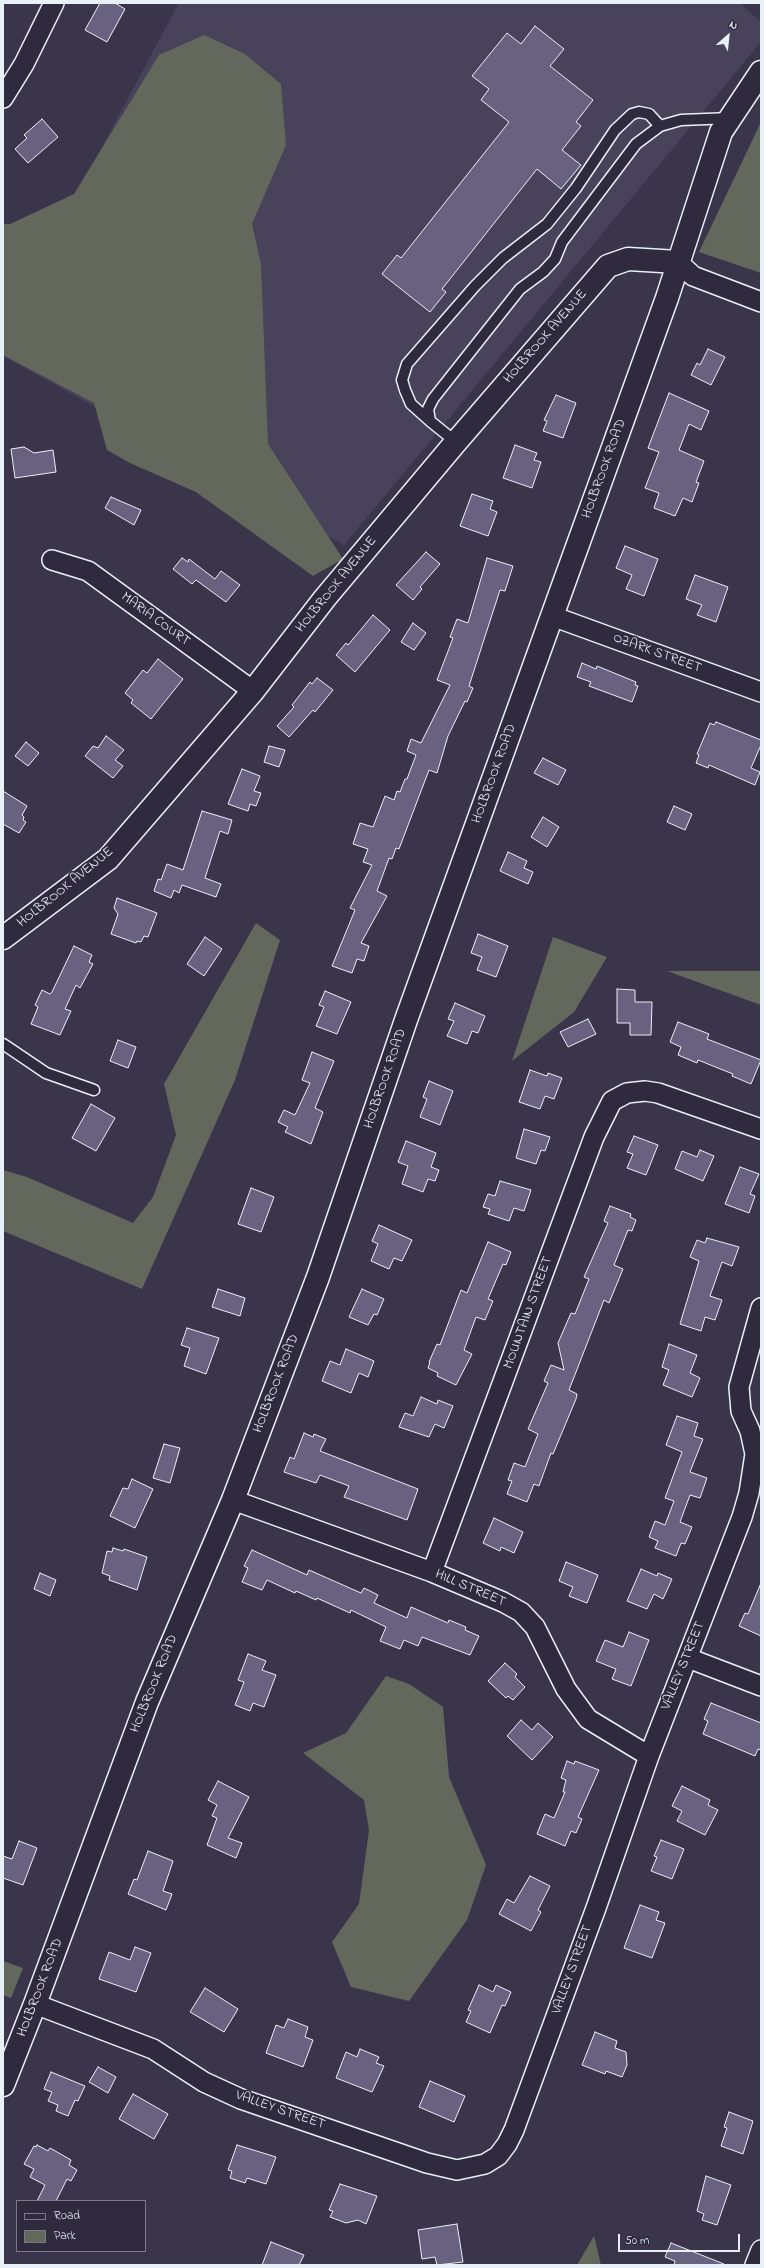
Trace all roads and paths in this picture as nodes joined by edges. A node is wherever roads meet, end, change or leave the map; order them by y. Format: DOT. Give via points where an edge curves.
graph roads {
  1 [pos="54,3"];
  2 [pos="761,72"];
  3 [pos="3,98"];
  4 [pos="730,118"];
  5 [pos="660,126"];
  6 [pos="678,262"];
  7 [pos="761,302"];
  8 [pos="430,421"];
  9 [pos="456,442"];
  10 [pos="52,560"];
  11 [pos="552,616"];
  12 [pos="253,692"];
  13 [pos="761,692"];
  14 [pos="3,938"];
  15 [pos="3,1044"];
  16 [pos="94,1090"];
  17 [pos="761,1129"];
  18 [pos="761,1308"];
  19 [pos="233,1500"];
  20 [pos="432,1572"];
  21 [pos="688,1658"];
  22 [pos="761,1686"];
  23 [pos="649,1756"];
  24 [pos="35,2004"];
  25 [pos="3,2085"];
  26 [pos="761,2250"];
  27 [pos="755,2265"];
  1 -- 3 [label="street" via="24,64"];
  2 -- 4 [label="street, HOLBROOK ROAD"];
  4 -- 5 [label="lane" via="681,120"];
  4 -- 6 [label="street, HOLBROOK ROAD" via="721,132"];
  5 -- 8 [label="lane" via="636,144 562,242 555,259 520,288 433,399 428,409"];
  5 -- 8 [label="lane" via="649,114 632,114 615,130 576,188 547,224 503,258 481,280 407,364 402,380 405,390 411,404"];
  6 -- 7 [label="street" via="692,276"];
  6 -- 9 [label="street, HOLBROOK AVENUE" via="628,259 608,266"];
  6 -- 11 [label="street, HOLBROOK ROAD"];
  8 -- 9 [label="lane"];
  9 -- 12 [label="street, HOLBROOK AVENUE" via="325,598"];
  10 -- 12 [label="street, MARIA COURT" via="88,571"];
  11 -- 13 [label="street, OZARK STREET"];
  11 -- 19 [label="street, HOLBROOK ROAD" via="406,1020 318,1277"];
  12 -- 14 [label="street, HOLBROOK AVENUE" via="108,859"];
  15 -- 16 [label="lane" via="46,1073"];
  17 -- 20 [label="street, MOUNTAIN STREET" via="658,1093 627,1093 612,1102 601,1119"];
  18 -- 21 [label="street, VALLEY STREET" via="739,1387 742,1411 755,1454 749,1493"];
  19 -- 20 [label="street, HILL STREET"];
  19 -- 24 [label="street, HOLBROOK ROAD" via="143,1712"];
  20 -- 23 [label="street, HILL STREET" via="521,1612 535,1626 566,1689 588,1719"];
  21 -- 22 [label="street"];
  21 -- 23 [label="street, VALLEY STREET"];
  23 -- 24 [label="street, VALLEY STREET" via="514,2130 498,2156 485,2164 457,2170 444,2168 241,2098 204,2082 153,2049"];
  24 -- 25 [label="street, HOLBROOK ROAD"];
  26 -- 27 [label="street"];
}
